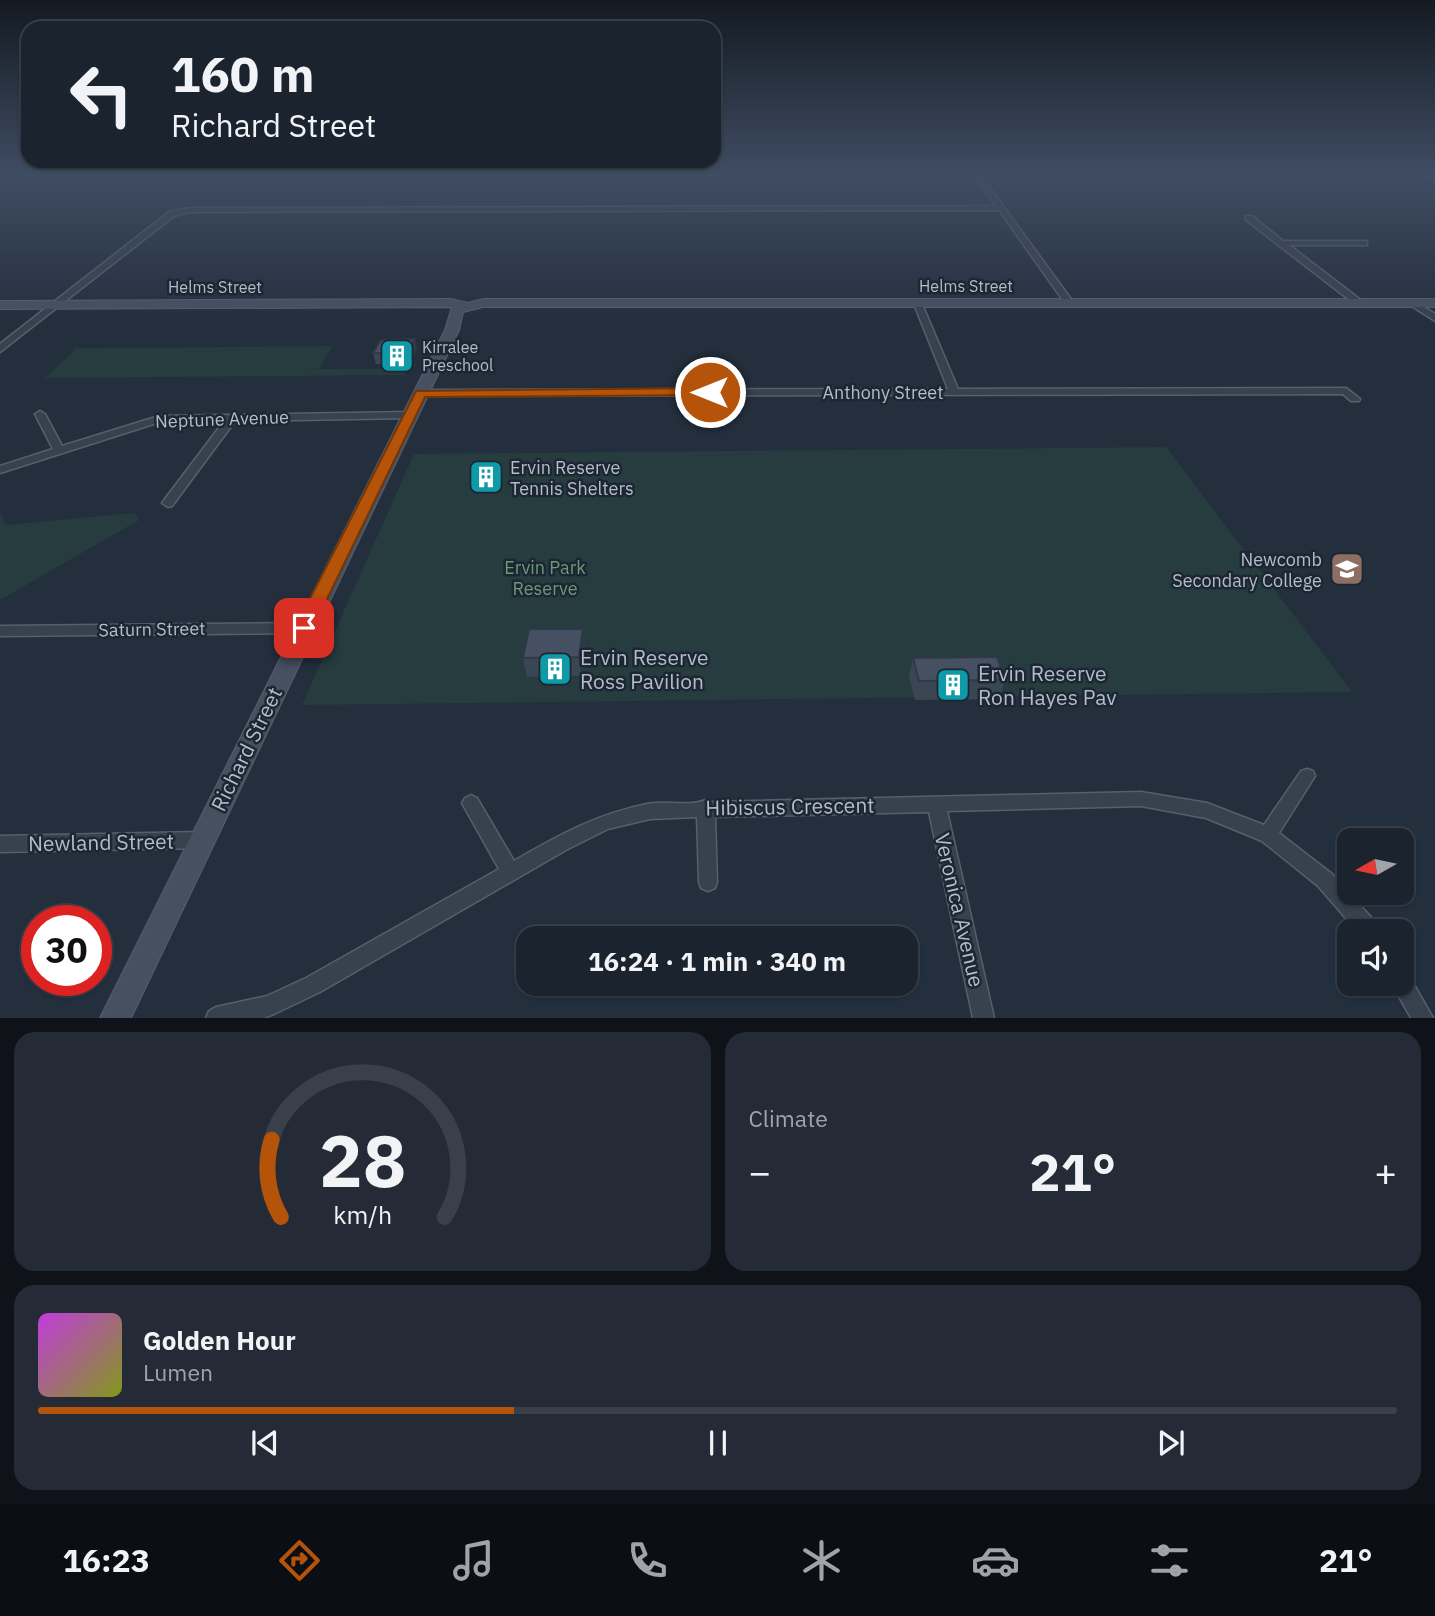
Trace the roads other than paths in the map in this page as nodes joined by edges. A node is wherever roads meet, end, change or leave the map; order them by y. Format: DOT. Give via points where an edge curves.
graph roads {
  1 [pos="159,225"];
  2 [pos="1013,225"];
  3 [pos="1257,225"];
  4 [pos="1281,243"];
  5 [pos="1364,243"];
  6 [pos="1359,303"];
  7 [pos="1413,303"];
  8 [pos="1435,303"];
  9 [pos="918,304"];
  10 [pos="1070,304"];
  11 [pos="0,305"];
  12 [pos="56,305"];
  13 [pos="460,314"];
  14 [pos="1435,318"];
  15 [pos="0,349"];
  16 [pos="954,392"];
  17 [pos="421,393"];
  18 [pos="1355,399"];
  19 [pos="40,414"];
  20 [pos="410,415"];
  21 [pos="233,417"];
  22 [pos="59,451"];
  23 [pos="0,470"];
  24 [pos="168,503"];
  25 [pos="304,628"];
  26 [pos="0,631"];
  27 [pos="1307,776"];
  28 [pos="471,803"];
  29 [pos="936,803"];
  30 [pos="706,808"];
  31 [pos="1268,835"];
  32 [pos="201,840"];
  33 [pos="0,844"];
  34 [pos="510,872"];
  35 [pos="708,882"];
  36 [pos="1359,919"];
  37 [pos="1410,996"];
  38 [pos="115,1017"];
  39 [pos="216,1017"];
  40 [pos="984,1017"];
  41 [pos="1423,1017"];
  1 -- 12 [label="street"];
  2 -- 10 [label="street"];
  3 -- 4 [label="street"];
  4 -- 5 [label="street"];
  4 -- 6 [label="street"];
  6 -- 7 [label="street, Helms Street"];
  6 -- 10 [label="street, Helms Street"];
  7 -- 8 [label="street, Helms Street"];
  7 -- 14 [label="street"];
  9 -- 10 [label="street, Helms Street"];
  9 -- 13 [label="street, Helms Street" via="497,304"];
  9 -- 16 [label="street"];
  11 -- 12 [label="street, Helms Street"];
  12 -- 13 [label="street, Helms Street" via="431,304"];
  12 -- 15 [label="street"];
  13 -- 17 [label="street, Richard Street"];
  16 -- 17 [label="street, Anthony Street"];
  16 -- 18 [label="street, Anthony Street" via="1345,388"];
  17 -- 20 [label="street, Richard Street"];
  19 -- 22 [label="street"];
  20 -- 21 [label="street, Neptune Avenue"];
  20 -- 25 [label="street, Richard Street"];
  21 -- 22 [label="street, Neptune Avenue" via="159,419"];
  21 -- 24 [label="street"];
  22 -- 23 [label="street, Neptune Avenue"];
  25 -- 26 [label="street, Saturn Street"];
  25 -- 32 [label="street, Richard Street"];
  27 -- 31 [label="street"];
  28 -- 34 [label="street"];
  29 -- 30 [label="street, Hibiscus Crescent"];
  29 -- 31 [label="street, Hibiscus Crescent" via="1141,799 1207,811"];
  29 -- 40 [label="street, Veronica Avenue"];
  30 -- 34 [label="street, Hibiscus Crescent" via="650,811 605,822"];
  30 -- 35 [label="street"];
  31 -- 36 [label="street, Hibiscus Crescent" via="1325,880"];
  32 -- 33 [label="street, Newland Street"];
  32 -- 38 [label="street, Richard Street"];
  34 -- 39 [label="street, Hibiscus Crescent" via="313,985 269,1006"];
  37 -- 41 [label="street"];
}
